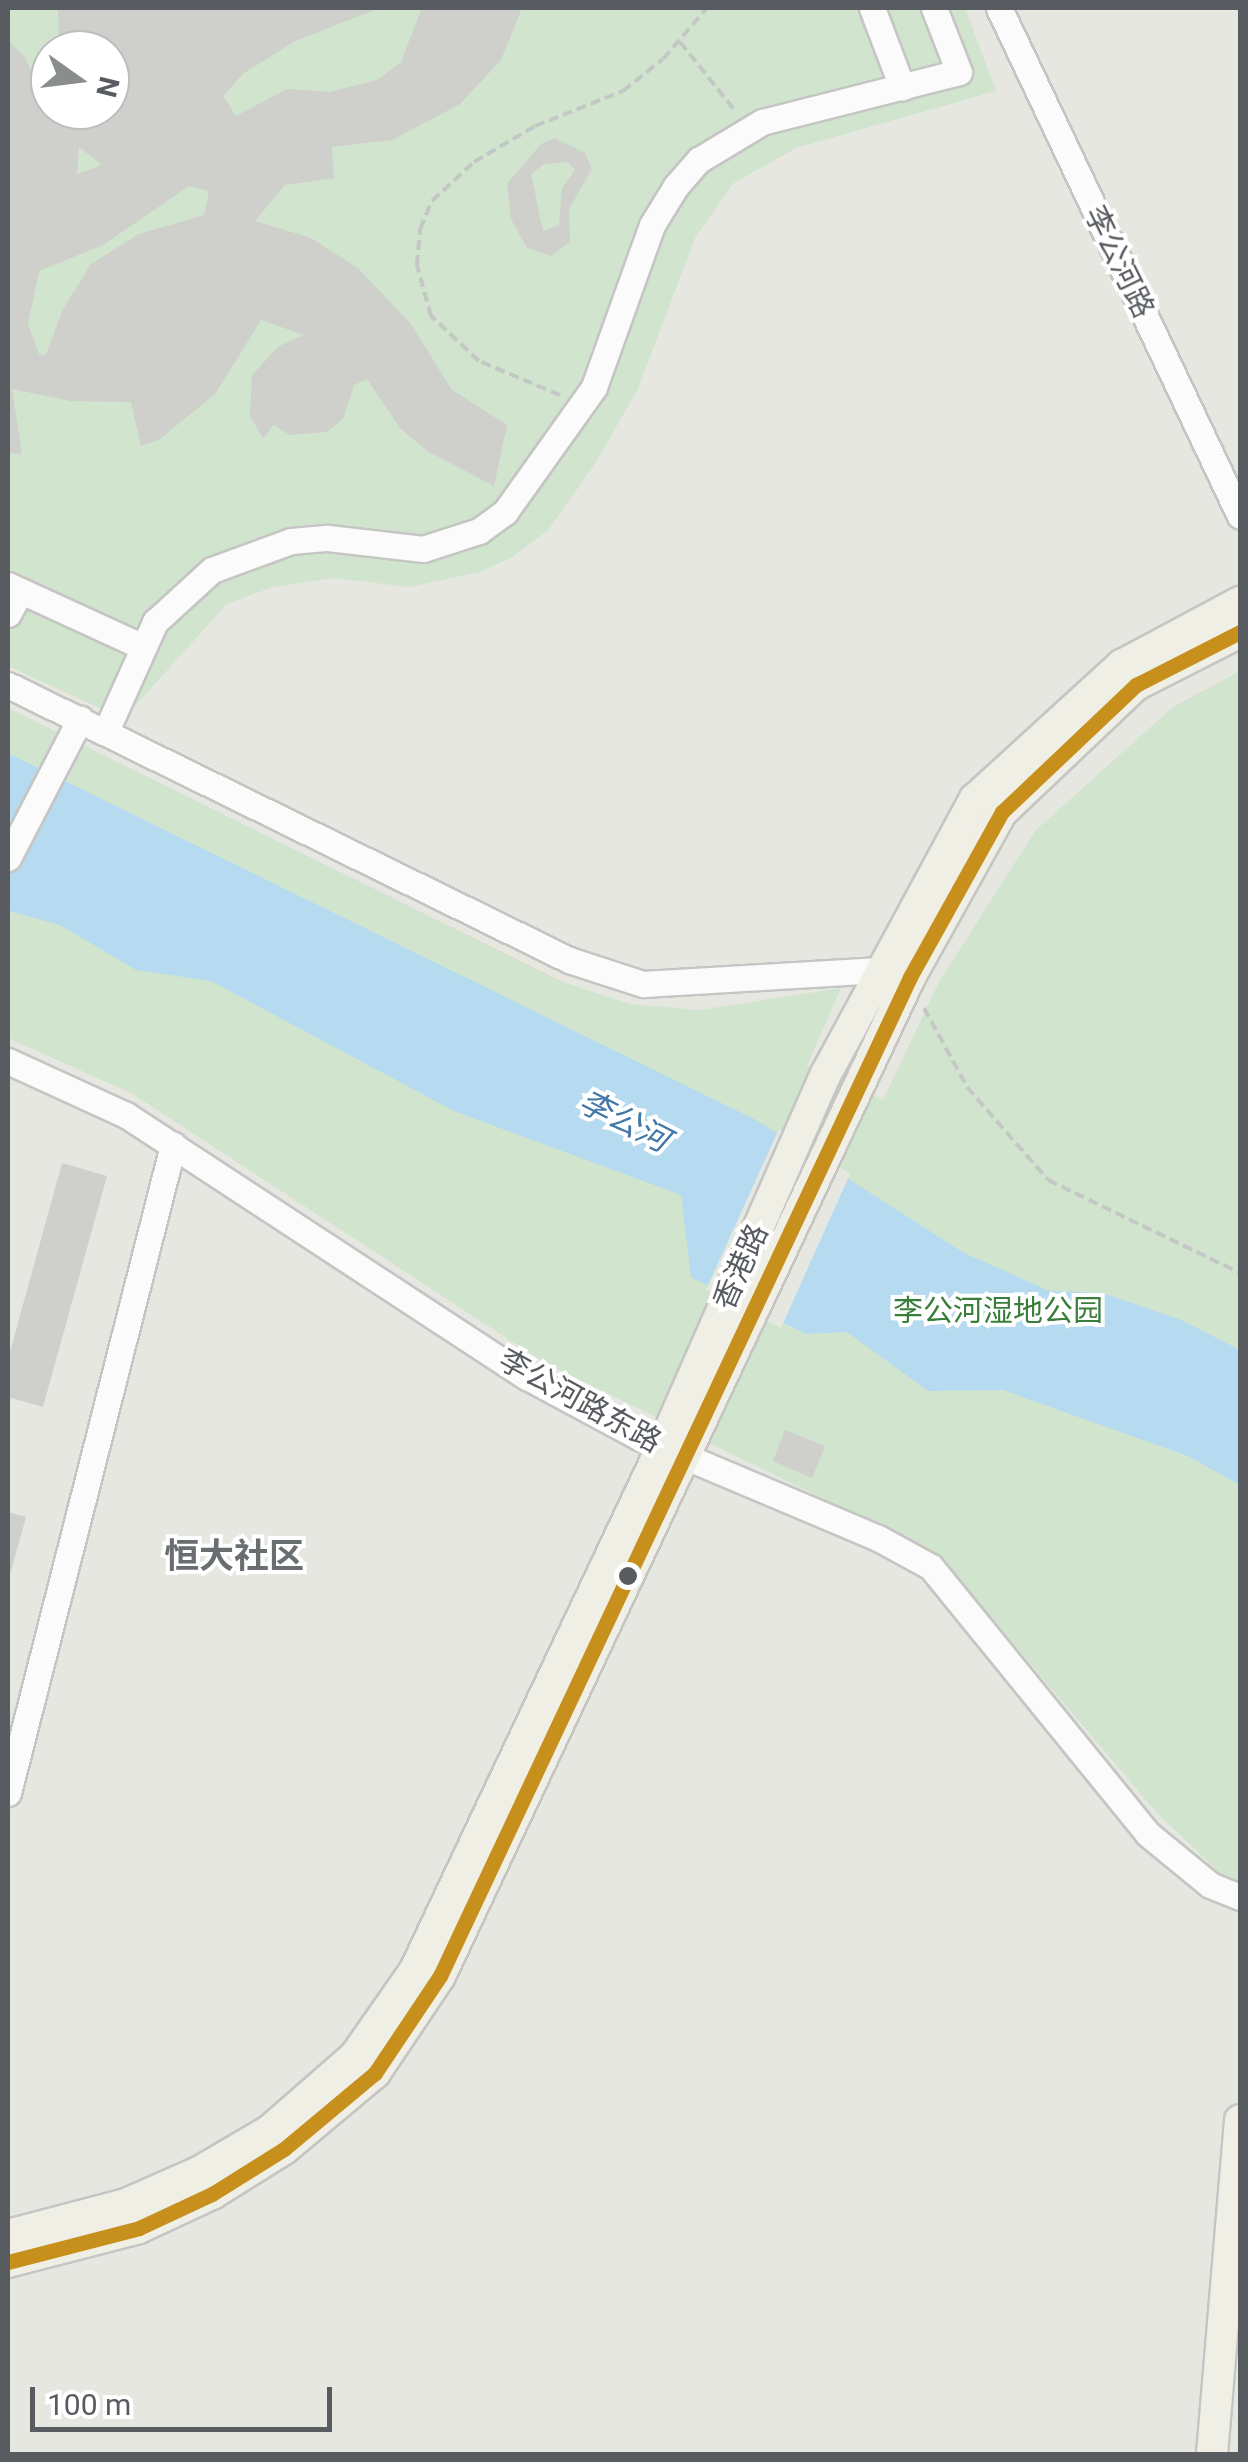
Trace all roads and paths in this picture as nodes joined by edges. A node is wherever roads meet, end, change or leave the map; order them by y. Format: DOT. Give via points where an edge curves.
graph roads {
  1 [pos="707,8"];
  2 [pos="872,8"];
  3 [pos="934,8"];
  4 [pos="999,8"];
  5 [pos="679,41"];
  6 [pos="902,87"];
  7 [pos="746,130"];
  8 [pos="584,404"];
  9 [pos="1240,516"];
  10 [pos="12,597"];
  11 [pos="1240,602"];
  12 [pos="1240,632"];
  13 [pos="141,646"];
  14 [pos="8,685"];
  15 [pos="80,720"];
  16 [pos="106,732"];
  17 [pos="8,858"];
  18 [pos="895,973"];
  19 [pos="8,1062"];
  20 [pos="173,1145"];
  21 [pos="1240,1273"];
  22 [pos="715,1363"];
  23 [pos="674,1453"];
  24 [pos="8,1793"];
  25 [pos="1240,1898"];
  26 [pos="1240,2120"];
  27 [pos="8,2235"];
  28 [pos="8,2262"];
  29 [pos="1212,2454"];
  1 -- 5 [label="path"];
  2 -- 6 [label="street"];
  3 -- 6 [label="street" via="959,72"];
  4 -- 9 [label="street, 李公河路"];
  5 -- 7 [label="path"];
  5 -- 8 [label="path" via="623,91 535,126 474,162 432,201 420,230 421,291 453,341 479,361"];
  6 -- 7 [label="street" via="795,110"];
  7 -- 8 [label="street" via="698,160 652,225 618,332"];
  8 -- 13 [label="street" via="528,487 479,532 423,548 328,538 251,552 180,596"];
  10 -- 13 [label="street"];
  11 -- 18 [label="main road, 香港路" via="1122,666 975,800"];
  12 -- 18 [label="main road, 香港路" via="1136,685 1052,758 1002,812"];
  13 -- 16 [label="street"];
  14 -- 15 [label="street"];
  15 -- 16 [label="street"];
  15 -- 17 [label="street"];
  16 -- 18 [label="street" via="569,960 643,984"];
  18 -- 21 [label="path" via="967,1087 1048,1180"];
  18 -- 22 [label="main road, 香港路" via="858,1087"];
  18 -- 22 [label="main road, 香港路" via="826,1074"];
  19 -- 20 [label="street, 李公河路东路"];
  20 -- 23 [label="street, 李公河路东路" via="526,1377"];
  20 -- 24 [label="street"];
  22 -- 23 [label="main road, 香港路"];
  23 -- 25 [label="street, 李公河路东路" via="878,1538 931,1567 1148,1834 1210,1884"];
  23 -- 27 [label="main road, 香港路" via="415,1970 355,2056 270,2131 199,2172 126,2204"];
  23 -- 28 [label="main road, 香港路" via="440,1976 375,2073 284,2148 212,2194 138,2228"];
  26 -- 29 [label="main road"];
}
